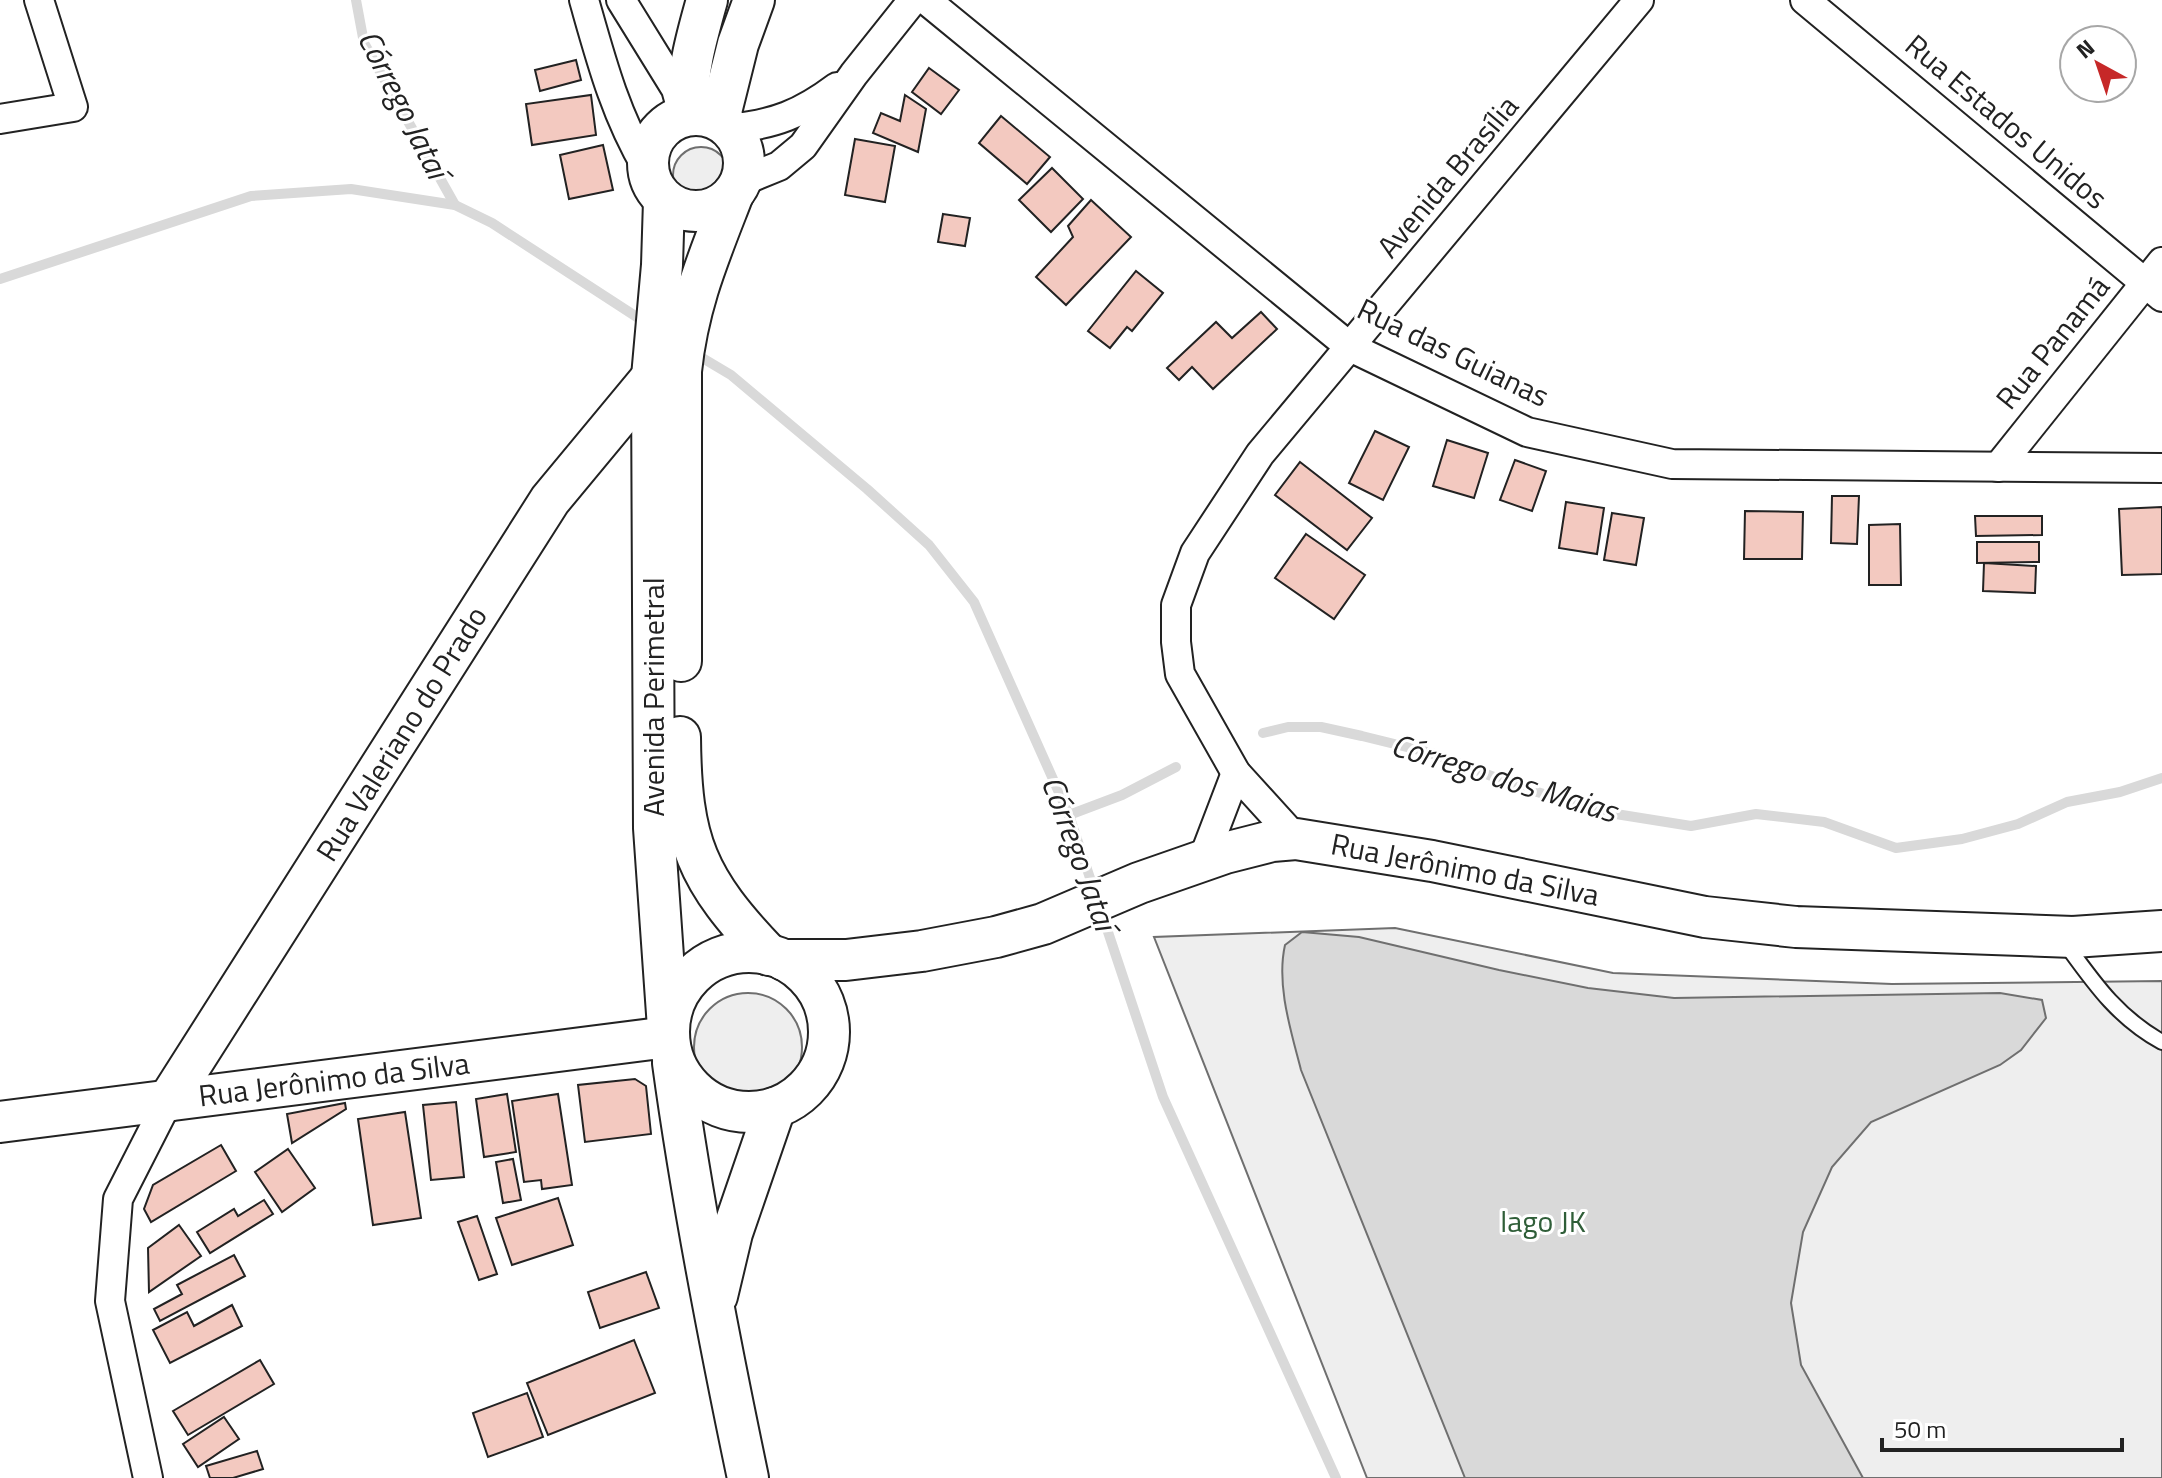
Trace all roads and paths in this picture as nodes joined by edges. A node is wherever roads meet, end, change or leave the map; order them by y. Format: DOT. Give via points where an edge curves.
graph roads {
  1 [pos="39,0"];
  2 [pos="584,0"];
  3 [pos="621,0"];
  4 [pos="707,0"];
  5 [pos="754,0"];
  6 [pos="913,0"];
  7 [pos="926,0"];
  8 [pos="1639,0"];
  9 [pos="1805,0"];
  10 [pos="854,74"];
  11 [pos="0,119"];
  12 [pos="705,120"];
  13 [pos="656,184"];
  14 [pos="736,188"];
  15 [pos="2156,280"];
  16 [pos="1350,347"];
  17 [pos="662,381"];
  18 [pos="1998,467"];
  19 [pos="2162,468"];
  20 [pos="668,572"];
  21 [pos="1236,773"];
  22 [pos="1296,839"];
  23 [pos="1202,862"];
  24 [pos="2162,931"];
  25 [pos="2060,936"];
  26 [pos="776,957"];
  27 [pos="670,1041"];
  28 [pos="2162,1042"];
  29 [pos="168,1101"];
  30 [pos="775,1108"];
  31 [pos="0,1122"];
  32 [pos="714,1308"];
  33 [pos="148,1478"];
  34 [pos="748,1478"];
  1 -- 11 [label="street" via="73,107"];
  2 -- 13 [label="street" via="612,98"];
  3 -- 12 [label="street" via="681,98"];
  4 -- 12 [label="main road" via="687,85"];
  5 -- 12 [label="main road"];
  6 -- 10 [label="street"];
  7 -- 16 [label="street, Rua das Guianas"];
  8 -- 16 [label="street, Avenida Brasília"];
  9 -- 15 [label="street, Rua Estados Unidos"];
  10 -- 12 [label="street" via="812,106 765,125"];
  10 -- 14 [label="street" via="803,146 779,166"];
  12 -- 13 [label="main road" via="673,120 653,141 648,154"];
  12 -- 14 [label="main road" via="739,140 743,154"];
  13 -- 14 [label="main road" via="677,208 693,211 721,204"];
  13 -- 17 [label="main road"];
  14 -- 17 [label="main road" via="692,302 685,340"];
  15 -- 18 [label="street, Rua Panamá"];
  16 -- 18 [label="street, Rua das Guianas" via="1527,432 1672,464"];
  16 -- 21 [label="street, Avenida Brasília" via="1260,454 1195,553 1176,605 1180,674"];
  17 -- 20 [label="main road, Avenida Perimetral"];
  17 -- 29 [label="main road, Rua Valeriano do Prado" via="550,500"];
  18 -- 19 [label="street, Rua das Guianas"];
  20 -- 26 [label="main road, Avenida Perimetral" via="689,839 705,877 740,924"];
  20 -- 27 [label="main road, Avenida Perimetral" via="654,828"];
  21 -- 22 [label="street, Avenida Brasília"];
  21 -- 23 [label="street"];
  22 -- 23 [label="main road, Rua Jerônimo da Silva"];
  22 -- 25 [label="main road, Rua Jerônimo da Silva" via="1705,917 1796,927"];
  23 -- 26 [label="main road, Rua Jerônimo da Silva" via="1043,924 922,951 846,960"];
  24 -- 25 [label="main road, Rua Jerônimo da Silva"];
  25 -- 28 [label="lane" via="2102,995"];
  26 -- 27 [label="main road" via="728,954 705,965 674,1003"];
  26 -- 30 [label="main road" via="803,973 818,992 829,1037 813,1080"];
  27 -- 29 [label="main road, Rua Jerônimo da Silva"];
  27 -- 30 [label="main road" via="684,1081 703,1099 750,1113"];
  27 -- 32 [label="main road, Avenida Perimetral"];
  29 -- 31 [label="main road, Rua Jerônimo da Silva"];
  29 -- 33 [label="street" via="118,1199 110,1301"];
  30 -- 32 [label="main road, Avenida Perimetral" via="732,1233"];
  32 -- 34 [label="main road, Avenida Perimetral"];
}
